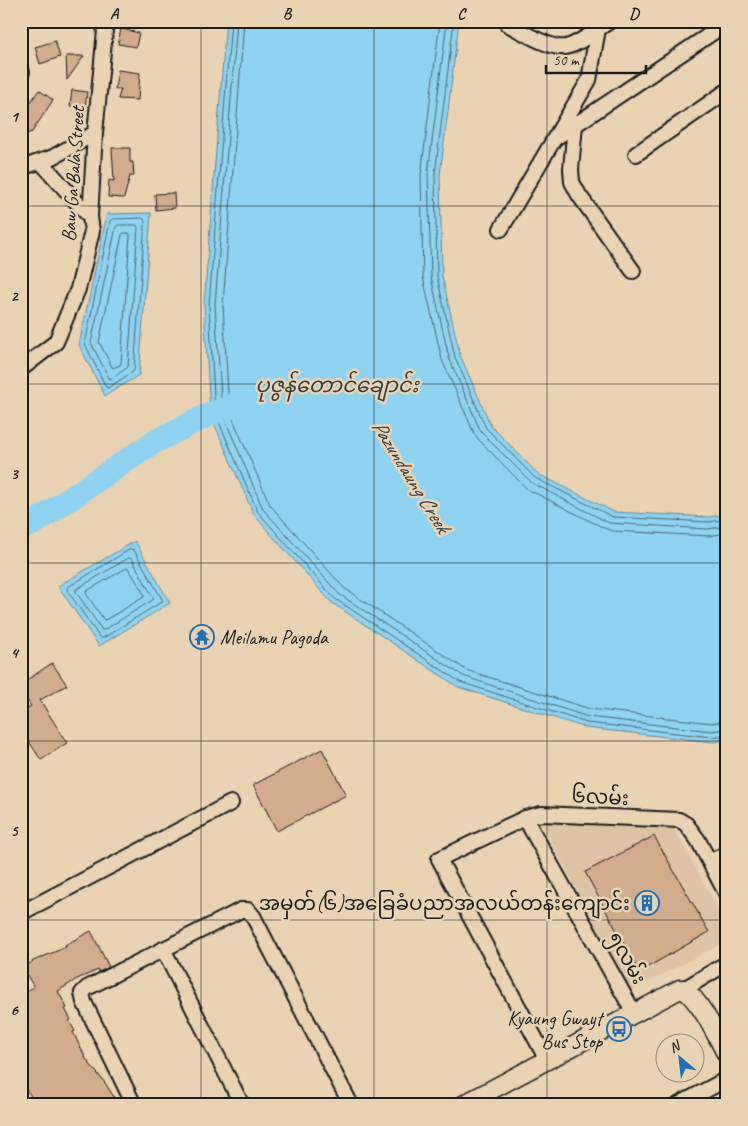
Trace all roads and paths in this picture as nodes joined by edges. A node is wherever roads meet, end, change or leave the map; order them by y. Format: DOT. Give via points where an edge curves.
graph roads {
  1 [pos="102,21"];
  2 [pos="610,21"];
  3 [pos="727,23"];
  4 [pos="507,24"];
  5 [pos="598,29"];
  6 [pos="727,91"];
  7 [pos="574,125"];
  8 [pos="95,133"];
  9 [pos="554,139"];
  10 [pos="636,154"];
  11 [pos="41,162"];
  12 [pos="21,168"];
  13 [pos="90,216"];
  14 [pos="501,229"];
  15 [pos="633,271"];
  16 [pos="21,369"];
  17 [pos="231,803"];
  18 [pos="525,818"];
  19 [pos="727,853"];
  20 [pos="710,862"];
  21 [pos="727,896"];
  22 [pos="21,913"];
  23 [pos="163,949"];
  24 [pos="727,963"];
  25 [pos="684,989"];
  26 [pos="634,1013"];
  27 [pos="727,1055"];
  28 [pos="547,1060"];
  29 [pos="727,1079"];
  30 [pos="134,1105"];
  31 [pos="242,1105"];
  32 [pos="352,1105"];
  33 [pos="463,1105"];
  34 [pos="678,1105"];
  1 -- 8 [label="street, Baw Ga Bala Street" via="105,31"];
  2 -- 5 [label="street"];
  3 -- 7 [label="street"];
  4 -- 5 [label="street" via="553,46 566,47 584,40"];
  5 -- 9 [label="street" via="589,80"];
  6 -- 10 [label="street"];
  7 -- 9 [label="street"];
  7 -- 15 [label="street" via="572,182"];
  8 -- 11 [label="street"];
  8 -- 13 [label="street, Baw Ga Bala Street"];
  9 -- 14 [label="street"];
  11 -- 12 [label="street"];
  11 -- 13 [label="street"];
  13 -- 16 [label="street, Baw Ga Bala Street" via="92,231 78,289 56,342"];
  17 -- 22 [label="street"];
  18 -- 20 [label="street, ၆လမ်း" via="540,814 679,820 698,840"];
  18 -- 26 [label="street, ၅လမ်း"];
  18 -- 28 [label="street, ၆လမ်း" via="439,859"];
  19 -- 20 [label="street"];
  20 -- 21 [label="street, ၆လမ်း"];
  23 -- 30 [label="street" via="82,993"];
  23 -- 31 [label="street"];
  23 -- 32 [label="street" via="241,910 248,910"];
  24 -- 25 [label="street"];
  25 -- 26 [label="main road"];
  25 -- 27 [label="main road" via="698,1003"];
  26 -- 28 [label="main road"];
  28 -- 33 [label="main road"];
  29 -- 34 [label="street"];
}
